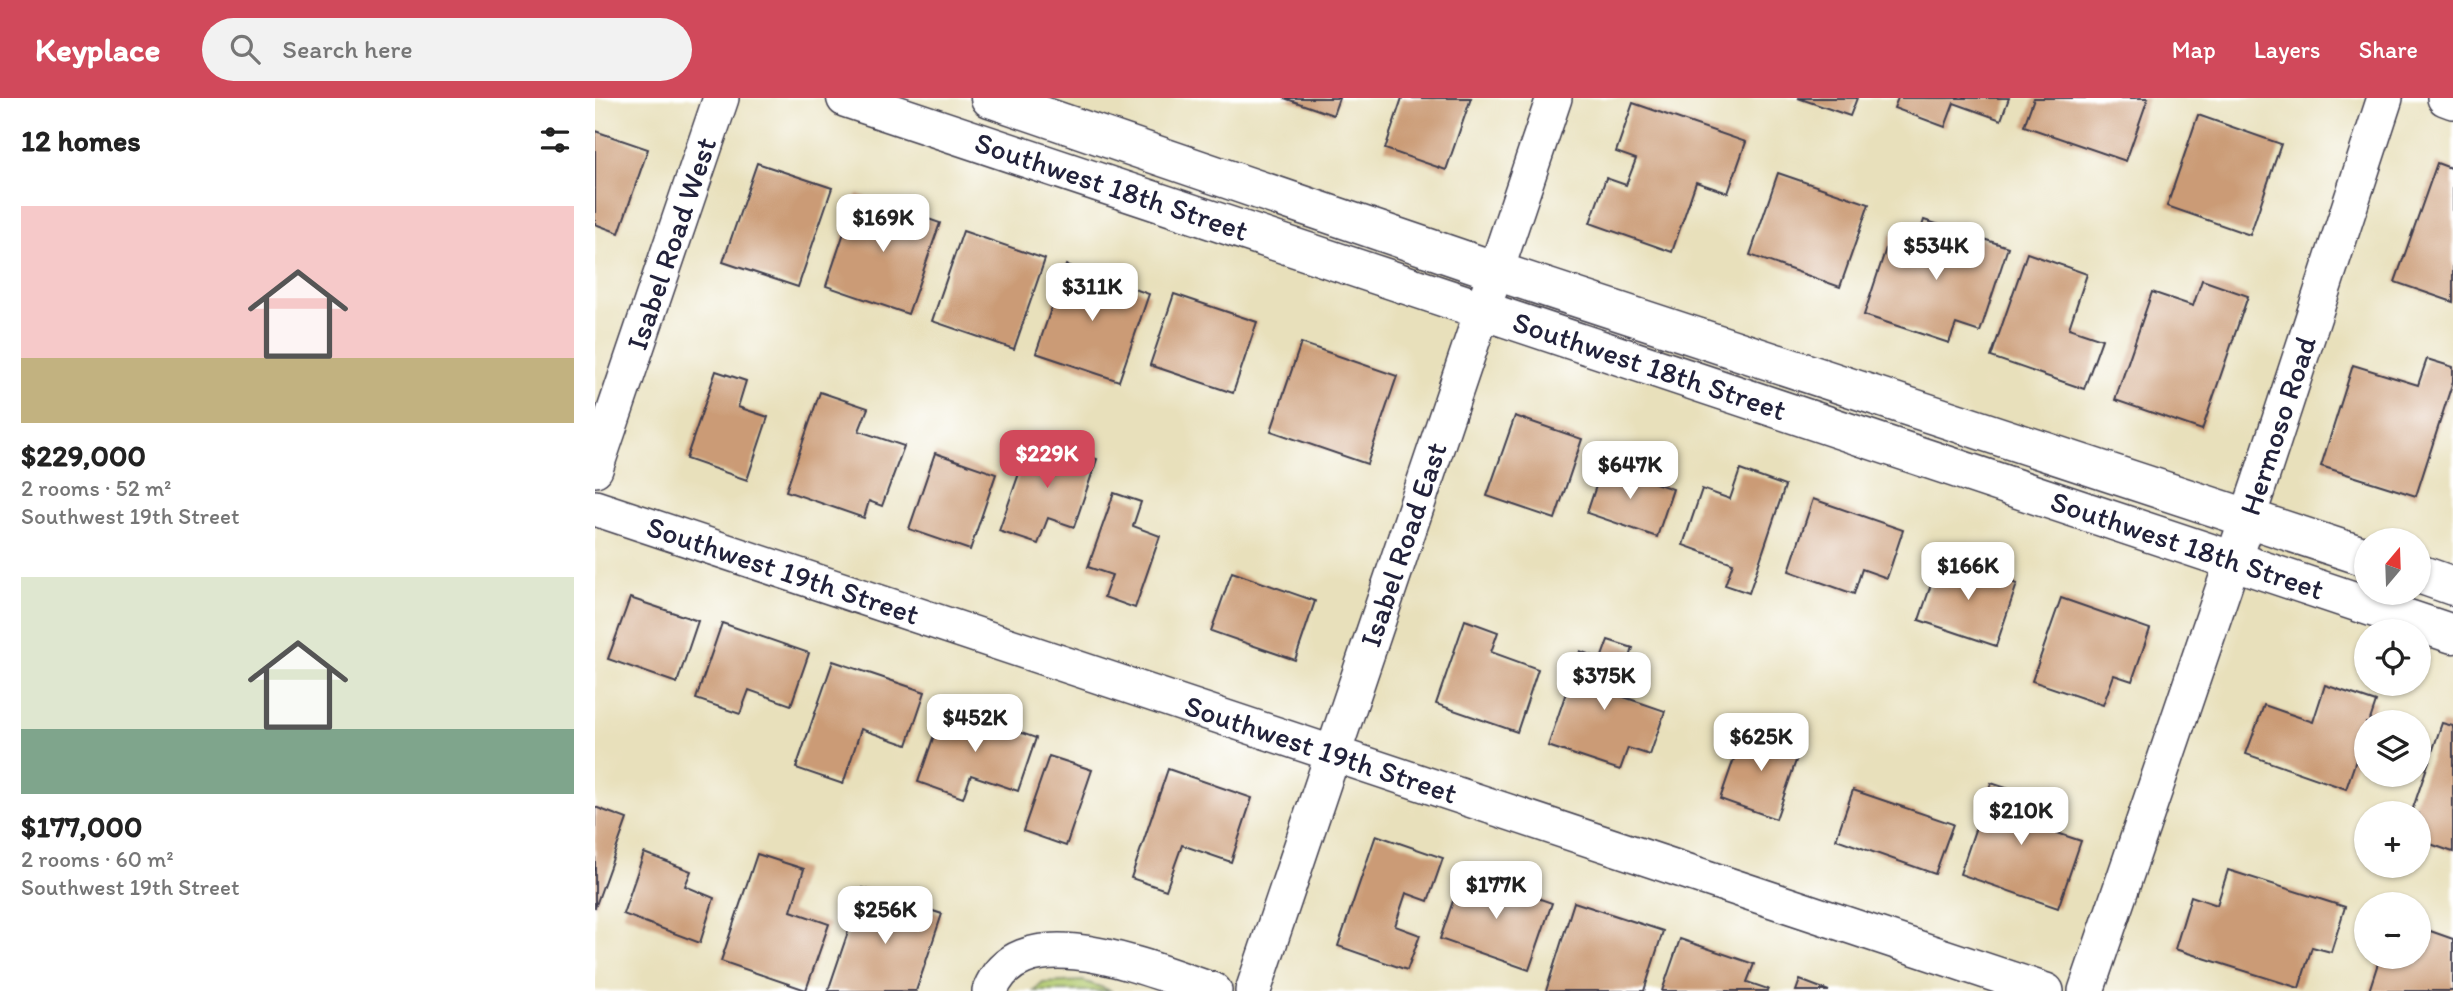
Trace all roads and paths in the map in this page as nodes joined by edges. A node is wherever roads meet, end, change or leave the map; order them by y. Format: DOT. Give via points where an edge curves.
graph roads {
  1 [pos="721,98"];
  2 [pos="846,98"];
  3 [pos="990,98"];
  4 [pos="1554,98"];
  5 [pos="2385,98"];
  6 [pos="2445,98"];
  7 [pos="2453,101"];
  8 [pos="1496,271"];
  9 [pos="1483,310"];
  10 [pos="595,469"];
  11 [pos="595,508"];
  12 [pos="2247,517"];
  13 [pos="2354,553"];
  14 [pos="2233,560"];
  15 [pos="2431,578"];
  16 [pos="2453,586"];
  17 [pos="2453,634"];
  18 [pos="1334,754"];
  19 [pos="989,991"];
  20 [pos="1214,991"];
  21 [pos="1254,991"];
  22 [pos="2046,991"];
  23 [pos="2086,991"];
  1 -- 10 [label="street, Isabel Road West"];
  2 -- 9 [label="main road, Southwest 18th Street"];
  3 -- 8 [label="main road, Southwest 18th Street"];
  4 -- 8 [label="street, Isabel Road East"];
  5 -- 12 [label="street, Hermoso Road"];
  6 -- 7 [label="street"];
  8 -- 9 [label="street, Isabel Road East"];
  8 -- 12 [label="main road, Southwest 18th Street"];
  9 -- 14 [label="main road, Southwest 18th Street"];
  9 -- 18 [label="street, Isabel Road East"];
  11 -- 18 [label="street, Southwest 19th Street"];
  12 -- 13 [label="main road, Southwest 18th Street"];
  12 -- 14 [label="street, Hermoso Road"];
  14 -- 17 [label="main road, Southwest 18th Street"];
  14 -- 23 [label="street, Hermoso Road"];
  15 -- 16 [label="main road"];
  18 -- 21 [label="street, Isabel Road East"];
  18 -- 22 [label="street, Southwest 19th Street"];
  19 -- 20 [label="street" via="994,980 1020,957 1054,951 1099,954"];
}
